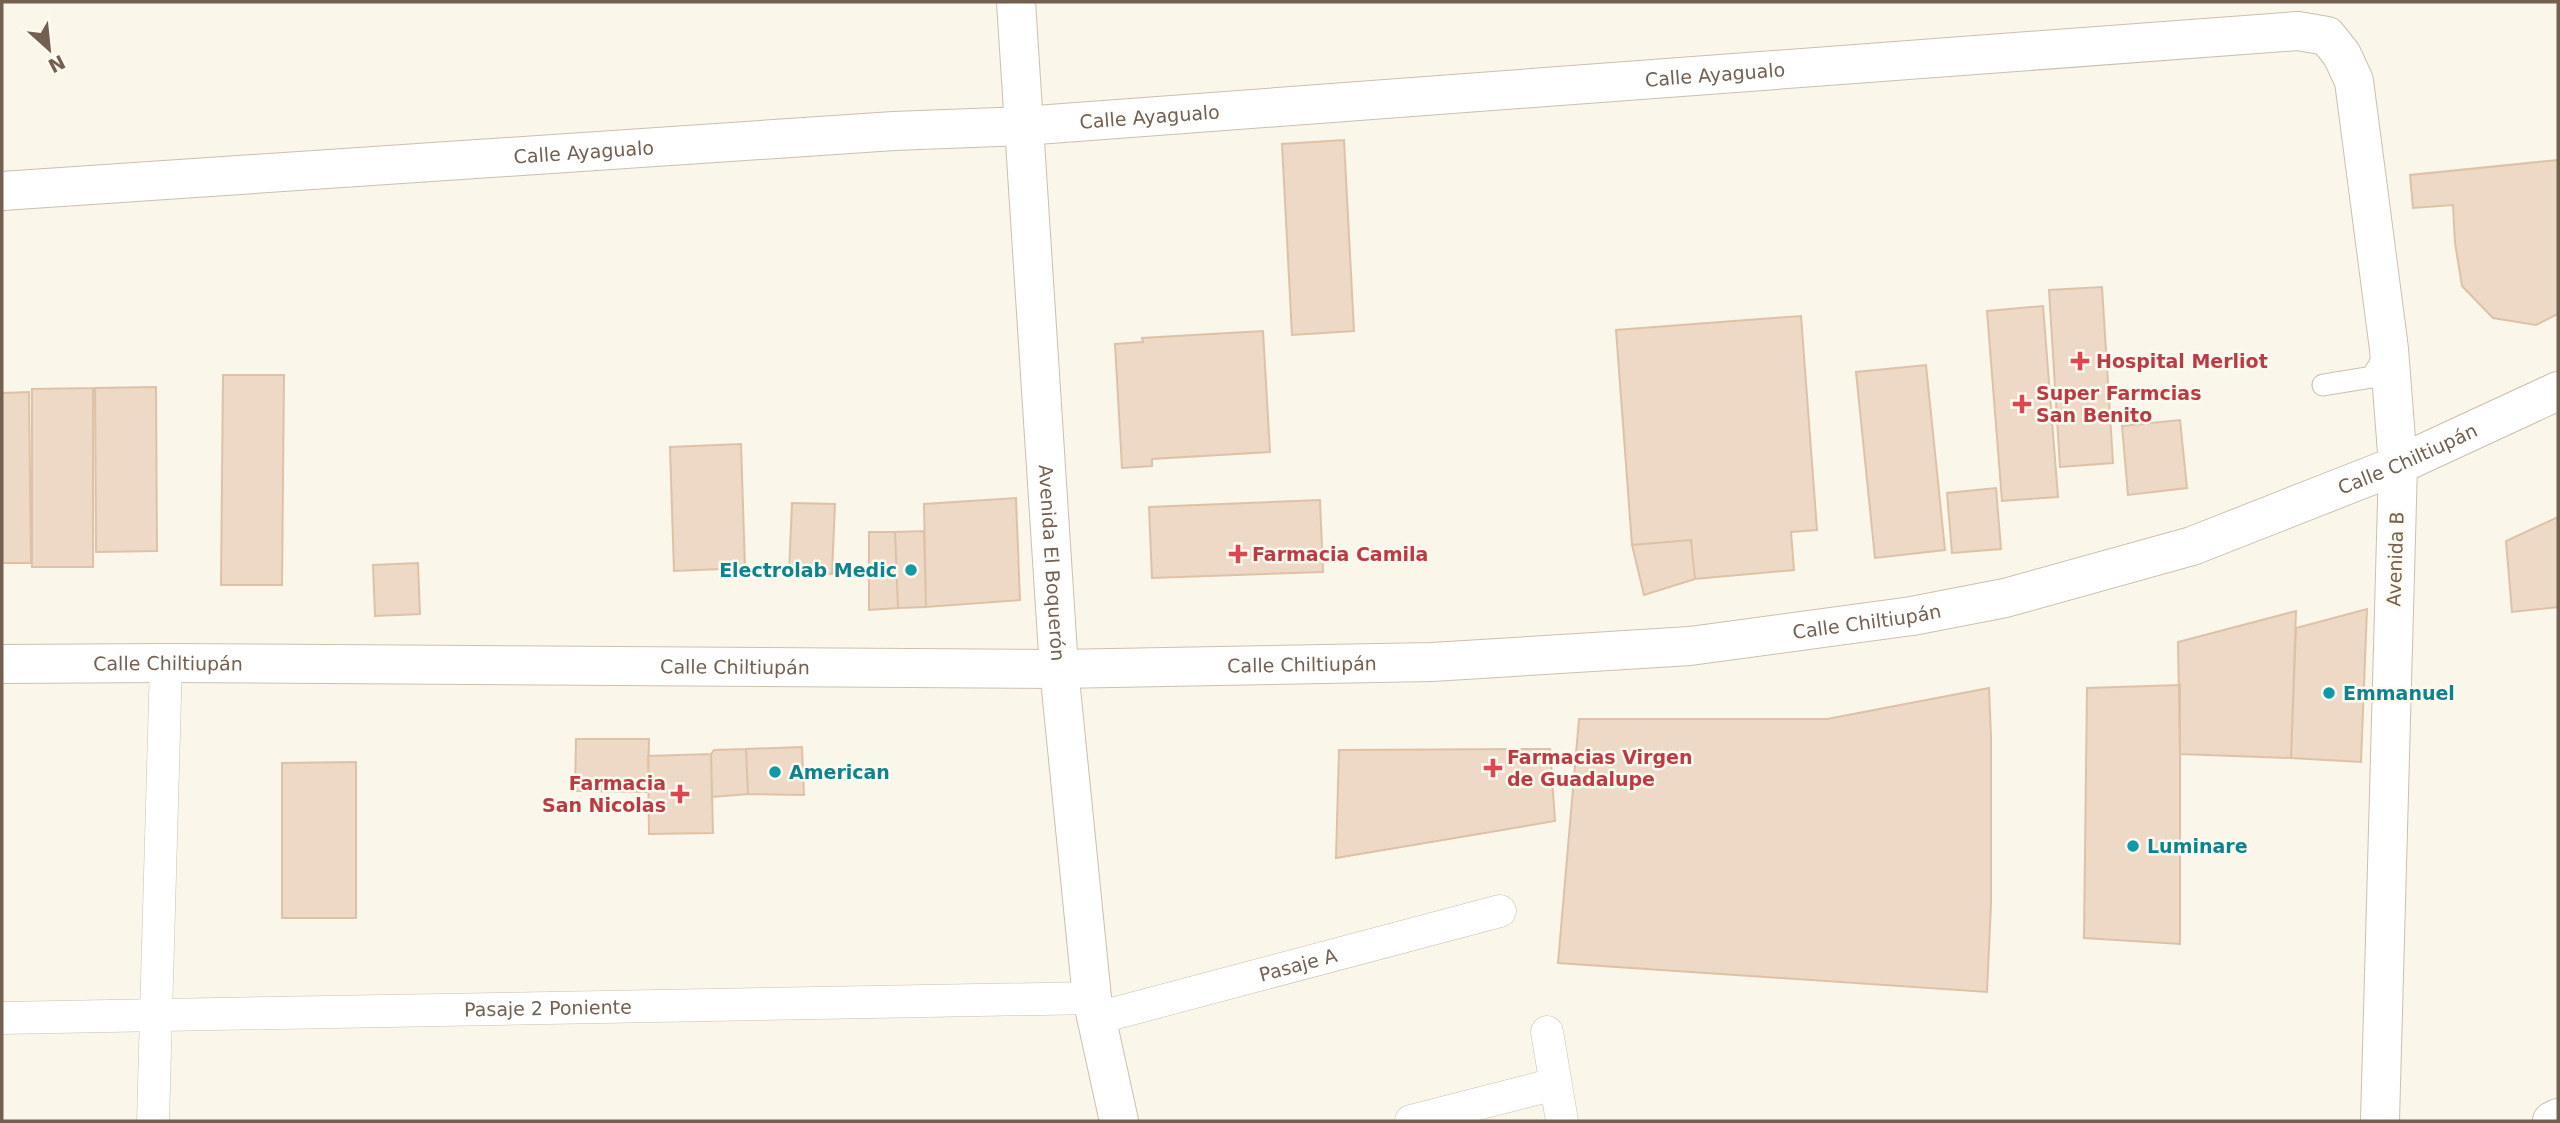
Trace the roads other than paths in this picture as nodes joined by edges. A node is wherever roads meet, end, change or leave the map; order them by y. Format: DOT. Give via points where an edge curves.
graph roads {
  1 [pos="1016,2"];
  2 [pos="2298,31"];
  3 [pos="1023,126"];
  4 [pos="2,191"];
  5 [pos="2389,349"];
  6 [pos="2323,386"];
  7 [pos="2558,391"];
  8 [pos="2398,465"];
  9 [pos="166,663"];
  10 [pos="2,664"];
  11 [pos="1059,668"];
  12 [pos="1500,911"];
  13 [pos="1095,1008"];
  14 [pos="155,1016"];
  15 [pos="2,1018"];
  16 [pos="1547,1032"];
  17 [pos="1555,1084"];
  18 [pos="2558,1118"];
  19 [pos="153,1121"];
  20 [pos="1119,1121"];
  21 [pos="1411,1121"];
  22 [pos="1562,1121"];
  23 [pos="2380,1121"];
  24 [pos="2552,1121"];
  1 -- 3 [label="street, Avenida El Boquerón"];
  2 -- 3 [label="street, Calle Ayagualo"];
  2 -- 5 [label="street, Avenida B" via="2328,36 2354,81"];
  3 -- 4 [label="street, Calle Ayagualo"];
  3 -- 11 [label="street, Avenida El Boquerón"];
  5 -- 6 [label="lane" via="2372,377"];
  5 -- 8 [label="street, Avenida B"];
  7 -- 8 [label="street, Calle Chiltiupán"];
  8 -- 11 [label="street, Calle Chiltiupán" via="2192,546 2005,598 1912,616 1690,646 1432,662"];
  8 -- 23 [label="street, Avenida B"];
  9 -- 10 [label="street, Calle Chiltiupán"];
  9 -- 11 [label="street, Calle Chiltiupán"];
  9 -- 14 [label="street"];
  11 -- 13 [label="street, Avenida El Boquerón"];
  12 -- 13 [label="street, Pasaje A"];
  13 -- 14 [label="street, Pasaje 2 Poniente"];
  13 -- 20 [label="street, Avenida El Boquerón"];
  14 -- 15 [label="street, Pasaje 2 Poniente"];
  14 -- 19 [label="street"];
  16 -- 17 [label="street"];
  17 -- 21 [label="street"];
  17 -- 22 [label="street"];
  18 -- 24 [label="street"];
}
